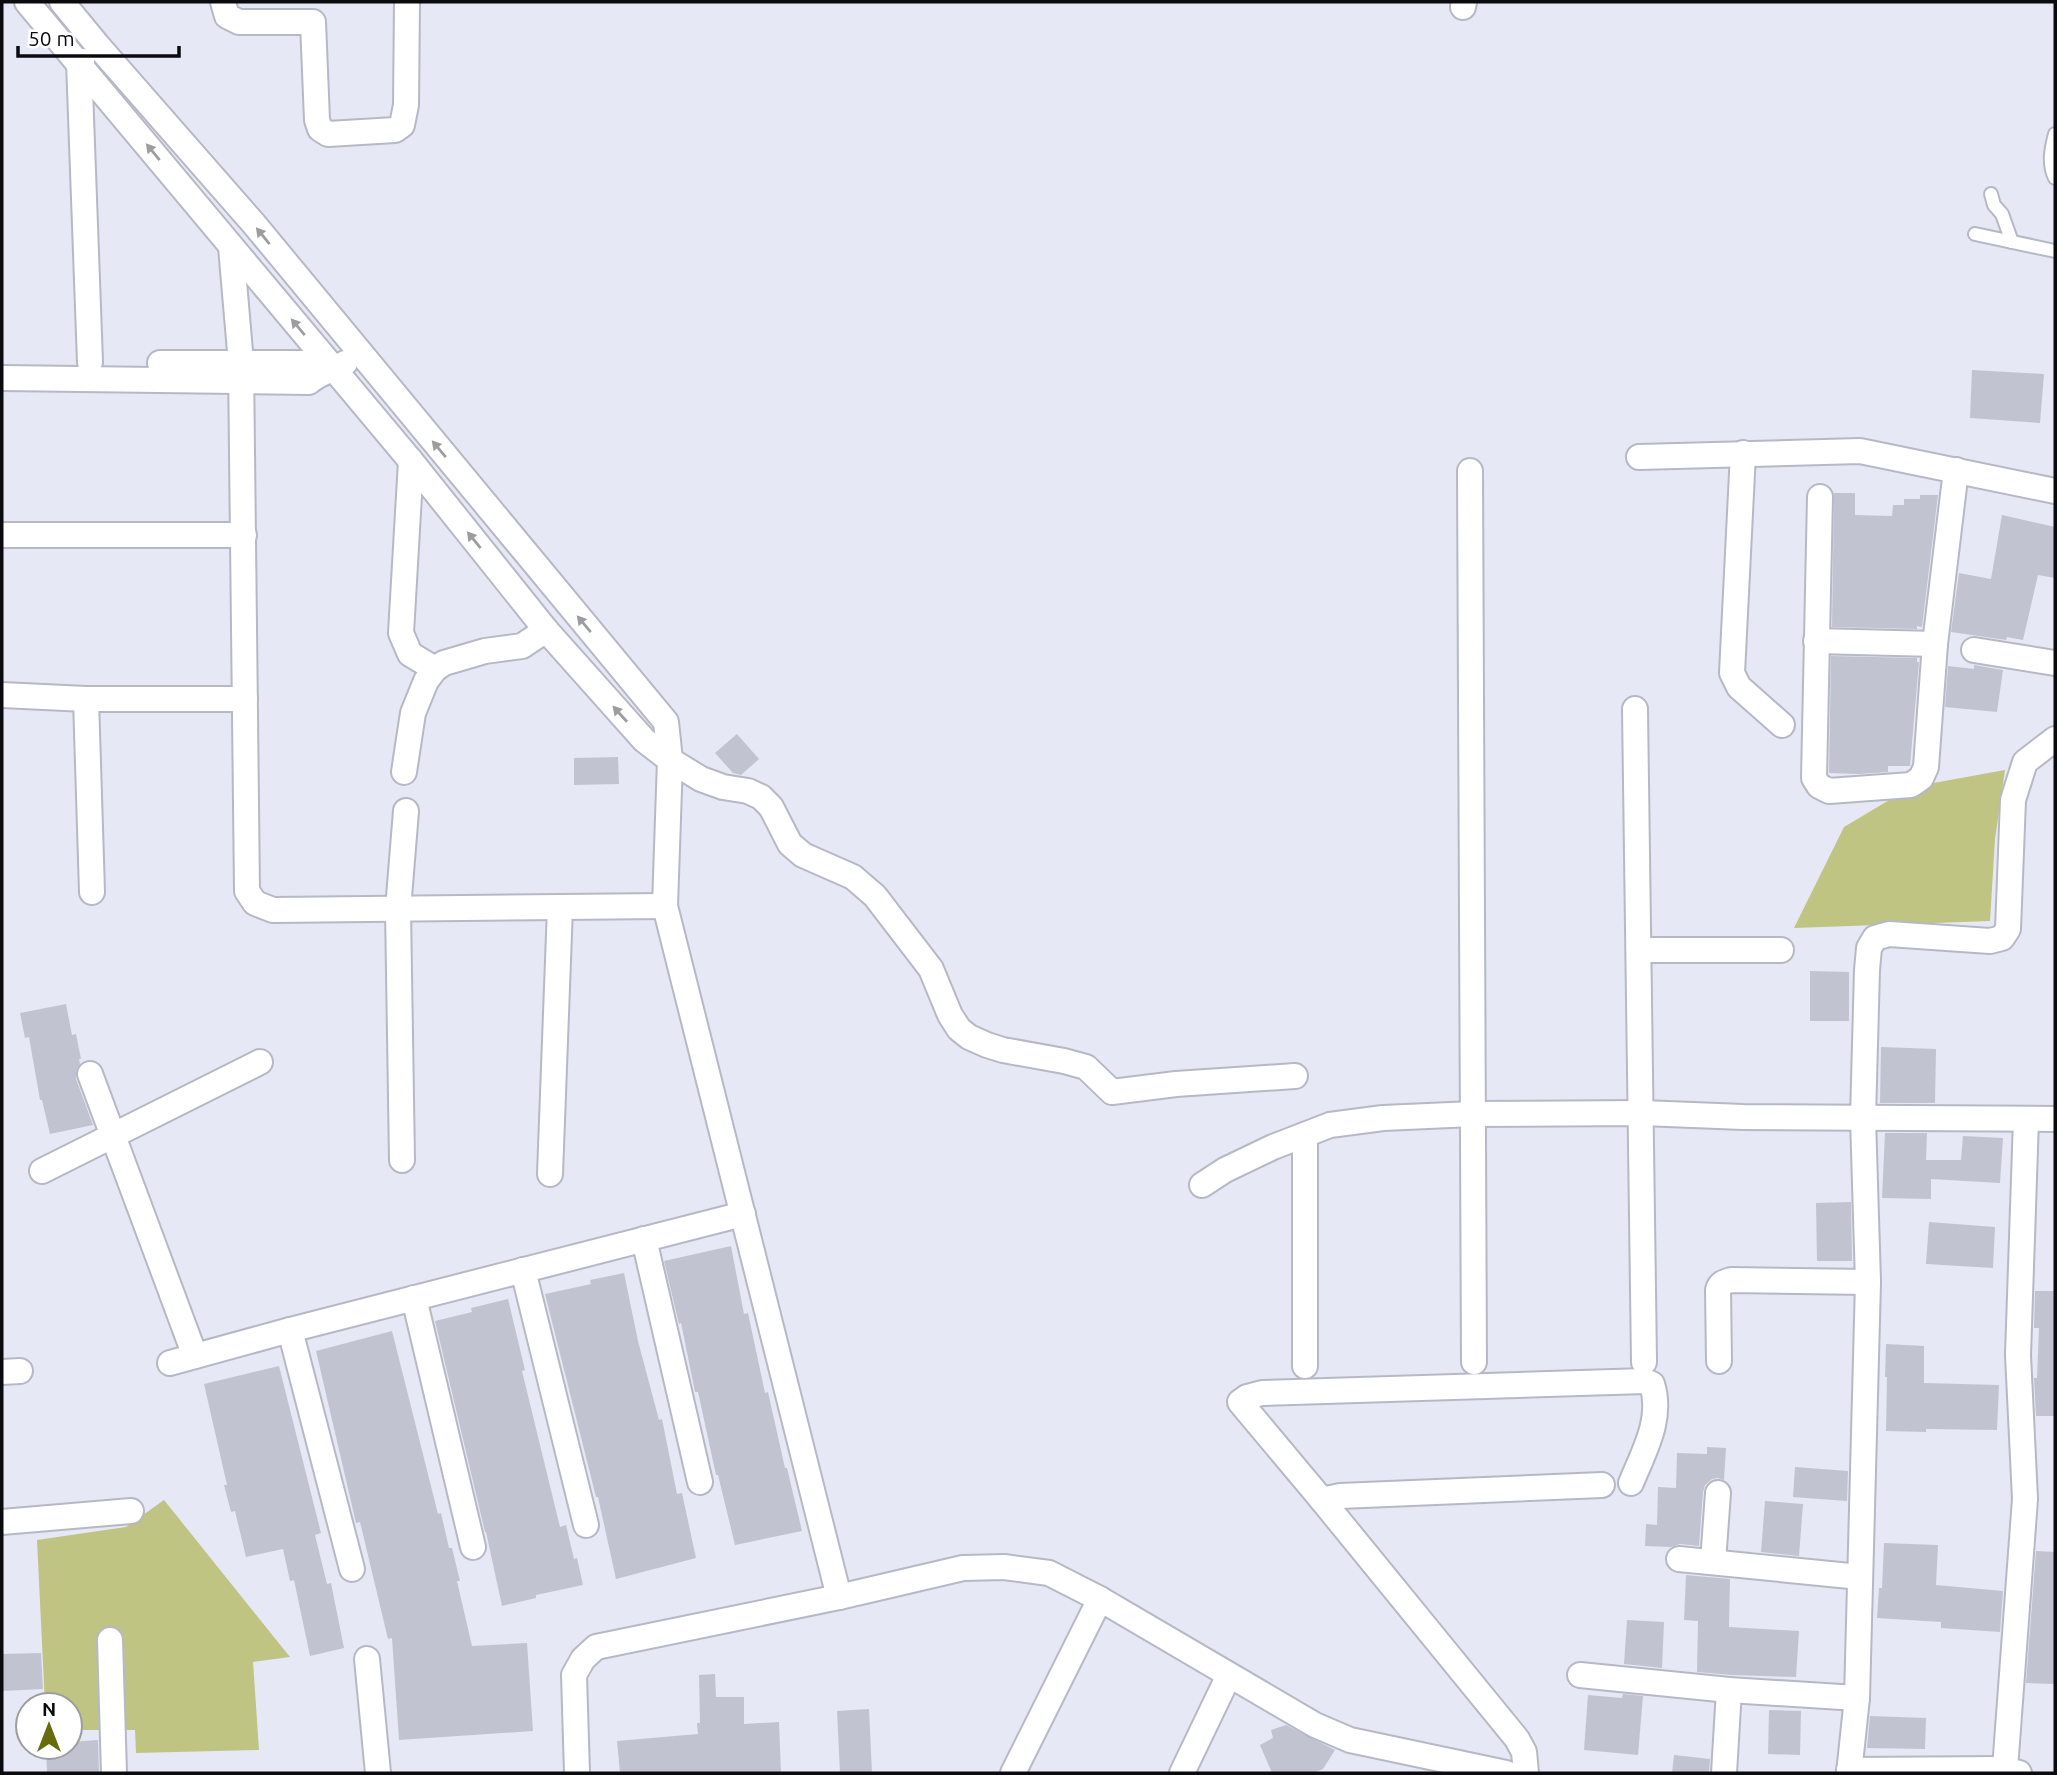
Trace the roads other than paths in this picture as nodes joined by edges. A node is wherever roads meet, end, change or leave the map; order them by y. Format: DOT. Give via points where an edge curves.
graph roads {
  1 [pos="27,2"];
  2 [pos="62,2"];
  3 [pos="223,2"];
  4 [pos="407,2"];
  5 [pos="313,12"];
  6 [pos="89,55"];
  7 [pos="2055,134"];
  8 [pos="2055,178"];
  9 [pos="1991,194"];
  10 [pos="1975,234"];
  11 [pos="2012,242"];
  12 [pos="231,247"];
  13 [pos="2055,251"];
  14 [pos="360,355"];
  15 [pos="2,361"];
  16 [pos="90,362"];
  17 [pos="241,372"];
  18 [pos="326,372"];
  19 [pos="2,378"];
  20 [pos="1743,453"];
  21 [pos="1639,457"];
  22 [pos="411,461"];
  23 [pos="1956,470"];
  24 [pos="1470,471"];
  25 [pos="2054,484"];
  26 [pos="1820,497"];
  27 [pos="2,535"];
  28 [pos="244,535"];
  29 [pos="546,630"];
  30 [pos="1816,641"];
  31 [pos="1935,644"];
  32 [pos="1974,650"];
  33 [pos="2055,663"];
  34 [pos="435,669"];
  35 [pos="2,695"];
  36 [pos="86,699"];
  37 [pos="245,699"];
  38 [pos="1635,709"];
  39 [pos="1782,725"];
  40 [pos="2055,739"];
  41 [pos="670,760"];
  42 [pos="404,772"];
  43 [pos="406,811"];
  44 [pos="92,892"];
  45 [pos="665,906"];
  46 [pos="560,907"];
  47 [pos="398,909"];
  48 [pos="1639,950"];
  49 [pos="1781,950"];
  50 [pos="260,1062"];
  51 [pos="90,1074"];
  52 [pos="1295,1076"];
  53 [pos="1642,1113"];
  54 [pos="1473,1114"];
  55 [pos="1863,1118"];
  56 [pos="2026,1119"];
  57 [pos="2055,1119"];
  58 [pos="1306,1135"];
  59 [pos="113,1136"];
  60 [pos="402,1160"];
  61 [pos="42,1171"];
  62 [pos="550,1174"];
  63 [pos="1202,1185"];
  64 [pos="743,1214"];
  65 [pos="644,1239"];
  66 [pos="523,1270"];
  67 [pos="1868,1282"];
  68 [pos="414,1298"];
  69 [pos="290,1330"];
  70 [pos="195,1356"];
  71 [pos="1719,1361"];
  72 [pos="1474,1362"];
  73 [pos="1644,1362"];
  74 [pos="170,1363"];
  75 [pos="1306,1366"];
  76 [pos="700,1482"];
  77 [pos="1631,1483"];
  78 [pos="1602,1485"];
  79 [pos="1718,1493"];
  80 [pos="1322,1500"];
  81 [pos="131,1511"];
  82 [pos="2,1522"];
  83 [pos="586,1525"];
  84 [pos="474,1546"];
  85 [pos="1679,1559"];
  86 [pos="1713,1562"];
  87 [pos="352,1569"];
  88 [pos="1860,1577"];
  89 [pos="839,1597"];
  90 [pos="1100,1599"];
  91 [pos="110,1640"];
  92 [pos="368,1659"];
  93 [pos="1229,1675"];
  94 [pos="1580,1675"];
  95 [pos="1729,1689"];
  96 [pos="1857,1698"];
  97 [pos="2012,1771"];
  98 [pos="1849,1772"];
  99 [pos="114,1773"];
  100 [pos="379,1773"];
  101 [pos="577,1773"];
  102 [pos="1013,1773"];
  103 [pos="1182,1773"];
  104 [pos="1506,1773"];
  105 [pos="1526,1773"];
  106 [pos="1724,1773"];
  1 -- 6 [label="street"];
  2 -- 6 [label="street"];
  3 -- 5 [label="street" via="228,16 239,22"];
  4 -- 5 [label="street" via="406,106 402,125 395,130 328,134 320,129"];
  12 -- 6 [label="street, one-way"];
  14 -- 6 [label="street, one-way" via="254,224"];
  6 -- 16 [label="street"];
  7 -- 8 [label="lane" via="2051,152"];
  9 -- 11 [label="lane"];
  10 -- 11 [label="lane"];
  11 -- 13 [label="lane"];
  12 -- 17 [label="street"];
  18 -- 12 [label="street, one-way"];
  14 -- 18 [label="street"];
  41 -- 14 [label="street, one-way" via="666,722"];
  15 -- 16 [label="street"];
  16 -- 17 [label="street"];
  17 -- 18 [label="street" via="308,363"];
  17 -- 19 [label="street"];
  17 -- 28 [label="street"];
  18 -- 22 [label="street"];
  20 -- 21 [label="street"];
  20 -- 23 [label="street" via="1860,450"];
  20 -- 39 [label="street" via="1732,673 1739,687"];
  29 -- 22 [label="street, one-way"];
  22 -- 34 [label="street" via="401,632 410,654"];
  23 -- 25 [label="street"];
  23 -- 31 [label="street"];
  24 -- 54 [label="street"];
  26 -- 30 [label="street"];
  27 -- 28 [label="street"];
  28 -- 37 [label="street"];
  29 -- 34 [label="street" via="522,646 485,651"];
  41 -- 29 [label="street, one-way" via="644,740"];
  30 -- 31 [label="street"];
  30 -- 31 [label="street" via="1814,778 1829,790 1911,785 1921,778 1926,767"];
  32 -- 33 [label="street"];
  34 -- 42 [label="street" via="413,713"];
  35 -- 36 [label="street"];
  36 -- 37 [label="street"];
  36 -- 44 [label="street"];
  37 -- 47 [label="street" via="247,891 255,903 273,910"];
  38 -- 48 [label="street"];
  40 -- 55 [label="street" via="2025,762 2013,800 2008,929 2002,938 1889,934 1875,938 1867,970"];
  41 -- 45 [label="street"];
  41 -- 52 [label="street" via="701,779 761,797 790,844 803,855 853,877 875,895 932,969 950,1015 969,1037 1003,1050 1086,1067 1112,1092"];
  43 -- 47 [label="street"];
  45 -- 46 [label="street"];
  45 -- 64 [label="street"];
  46 -- 47 [label="street"];
  46 -- 62 [label="street"];
  47 -- 60 [label="street"];
  48 -- 49 [label="street"];
  48 -- 53 [label="street"];
  50 -- 59 [label="street"];
  51 -- 59 [label="street"];
  53 -- 54 [label="street"];
  53 -- 55 [label="street"];
  53 -- 73 [label="street"];
  54 -- 58 [label="street" via="1383,1118 1330,1125"];
  54 -- 72 [label="street"];
  55 -- 56 [label="street"];
  55 -- 67 [label="street"];
  56 -- 57 [label="street"];
  56 -- 97 [label="street" via="2018,1355 2025,1499"];
  58 -- 63 [label="street" via="1225,1170"];
  58 -- 75 [label="street"];
  59 -- 61 [label="street"];
  59 -- 70 [label="street"];
  64 -- 65 [label="street"];
  64 -- 89 [label="street"];
  65 -- 66 [label="street"];
  65 -- 76 [label="street"];
  66 -- 68 [label="street"];
  66 -- 83 [label="street"];
  67 -- 71 [label="street" via="1725,1281 1718,1290"];
  67 -- 88 [label="street"];
  68 -- 69 [label="street"];
  68 -- 84 [label="street"];
  69 -- 70 [label="street"];
  69 -- 87 [label="street"];
  70 -- 74 [label="street"];
  77 -- 80 [label="street" via="1655,1425 1655,1393 1645,1381 1262,1393 1240,1402"];
  78 -- 80 [label="street"];
  79 -- 86 [label="street"];
  80 -- 105 [label="street" via="1517,1739"];
  81 -- 82 [label="street"];
  85 -- 86 [label="street"];
  86 -- 88 [label="street"];
  88 -- 96 [label="street"];
  89 -- 90 [label="street" via="963,1568 1004,1567 1049,1573"];
  89 -- 101 [label="street" via="596,1647 574,1675"];
  90 -- 93 [label="street"];
  90 -- 102 [label="street"];
  91 -- 99 [label="street"];
  92 -- 100 [label="street"];
  93 -- 103 [label="street"];
  93 -- 104 [label="street" via="1350,1740"];
  94 -- 95 [label="street"];
  95 -- 96 [label="street"];
  95 -- 106 [label="street"];
  96 -- 98 [label="street"];
  97 -- 98 [label="street"];
}
